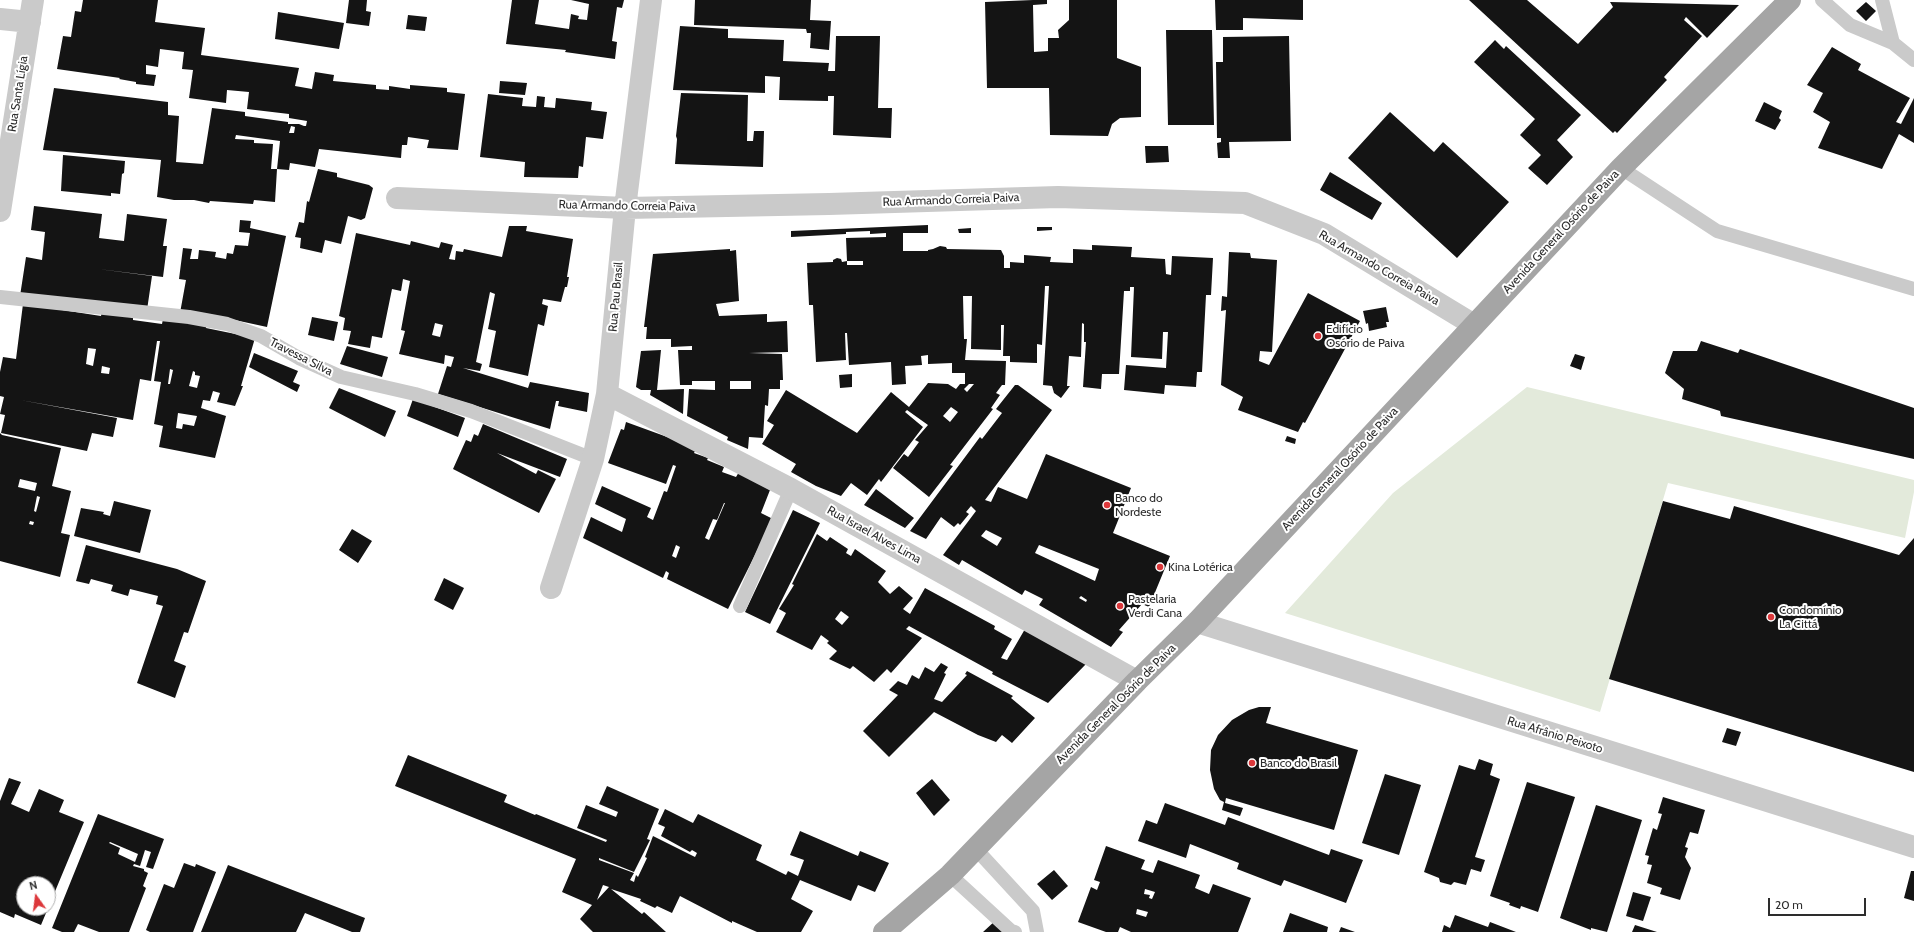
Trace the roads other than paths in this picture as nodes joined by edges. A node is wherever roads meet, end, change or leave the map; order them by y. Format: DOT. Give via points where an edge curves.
graph roads {
  1 [pos="33,0"];
  2 [pos="651,0"];
  3 [pos="1790,0"];
  4 [pos="1822,0"];
  5 [pos="1882,0"];
  6 [pos="0,19"];
  7 [pos="30,22"];
  8 [pos="1893,43"];
  9 [pos="1914,60"];
  10 [pos="1621,168"];
  11 [pos="397,198"];
  12 [pos="625,208"];
  13 [pos="0,211"];
  14 [pos="1914,289"];
  15 [pos="0,297"];
  16 [pos="1474,325"];
  17 [pos="607,394"];
  18 [pos="593,459"];
  19 [pos="791,489"];
  20 [pos="551,588"];
  21 [pos="740,606"];
  22 [pos="1196,622"];
  23 [pos="1137,681"];
  24 [pos="1914,847"];
  25 [pos="975,848"];
  26 [pos="950,875"];
  27 [pos="884,932"];
  28 [pos="1015,932"];
  29 [pos="1037,932"];
  1 -- 7 [label="street, Rua Santa Lígia"];
  2 -- 12 [label="street, Rua Pau Brasil"];
  3 -- 10 [label="main road, Avenida General Osório de Paiva"];
  4 -- 8 [label="lane" via="1850,25"];
  5 -- 8 [label="lane"];
  6 -- 7 [label="street"];
  7 -- 13 [label="street, Rua Santa Lígia"];
  8 -- 9 [label="lane"];
  10 -- 14 [label="lane" via="1717,231"];
  10 -- 16 [label="main road, Avenida General Osório de Paiva"];
  11 -- 12 [label="street, Rua Armando Correia Paiva"];
  12 -- 16 [label="street, Rua Armando Correia Paiva" via="1058,197 1245,202 1324,234"];
  12 -- 17 [label="street, Rua Pau Brasil"];
  15 -- 18 [label="lane, Travessa Silva" via="189,317 227,324 261,336 341,378 416,394 471,411"];
  16 -- 22 [label="main road, Avenida General Osório de Paiva"];
  17 -- 18 [label="street, Rua Pau Brasil"];
  17 -- 19 [label="street, Rua Israel Alves Lima"];
  18 -- 20 [label="street, Rua Pau Brasil"];
  19 -- 21 [label="lane"];
  19 -- 23 [label="street, Rua Israel Alves Lima"];
  22 -- 23 [label="main road, Avenida General Osório de Paiva"];
  22 -- 24 [label="street, Rua Afrânio Peixoto"];
  23 -- 25 [label="main road, Avenida General Osório de Paiva"];
  25 -- 26 [label="main road, Avenida General Osório de Paiva"];
  25 -- 29 [label="lane" via="1033,911"];
  26 -- 27 [label="main road, Avenida General Osório de Paiva"];
  26 -- 28 [label="lane"];
}
